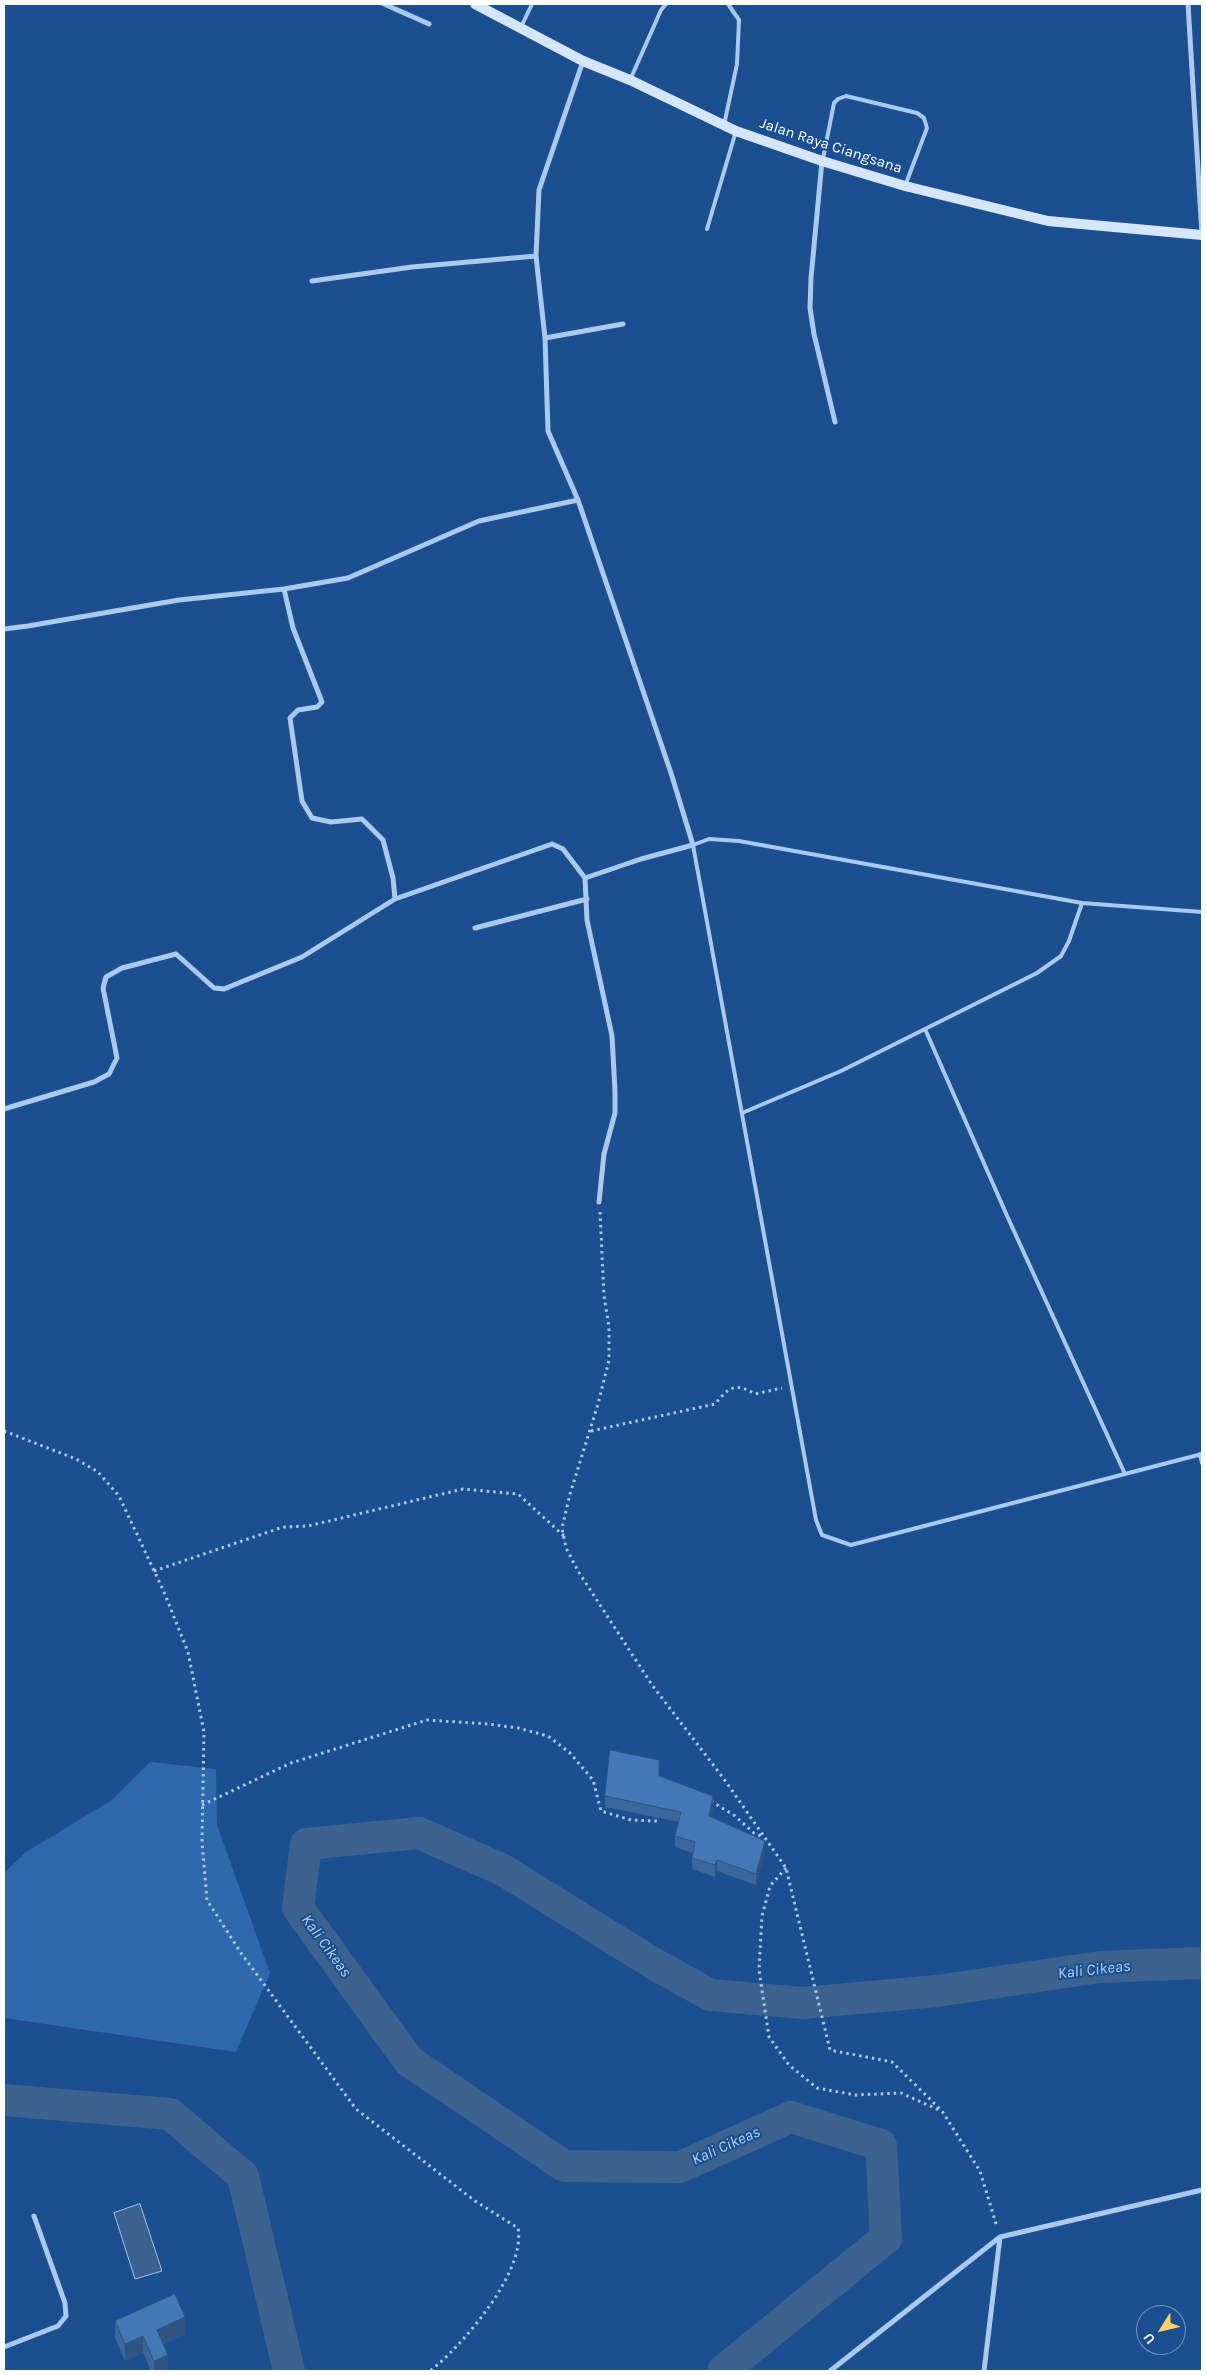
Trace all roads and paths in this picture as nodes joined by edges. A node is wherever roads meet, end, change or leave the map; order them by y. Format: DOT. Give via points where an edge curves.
graph roads {
  1 [pos="384,4"];
  2 [pos="478,4"];
  3 [pos="532,4"];
  4 [pos="666,4"];
  5 [pos="728,4"];
  6 [pos="1188,4"];
  7 [pos="429,24"];
  8 [pos="521,28"];
  9 [pos="583,61"];
  10 [pos="630,80"];
  11 [pos="724,125"];
  12 [pos="736,132"];
  13 [pos="822,161"];
  14 [pos="905,186"];
  15 [pos="707,229"];
  16 [pos="1202,236"];
  17 [pos="536,256"];
  18 [pos="312,281"];
  19 [pos="623,324"];
  20 [pos="545,338"];
  21 [pos="836,422"];
  22 [pos="578,500"];
  23 [pos="284,589"];
  24 [pos="4,628"];
  25 [pos="693,844"];
  26 [pos="585,878"];
  27 [pos="587,898"];
  28 [pos="394,900"];
  29 [pos="1082,903"];
  30 [pos="1202,912"];
  31 [pos="475,928"];
  32 [pos="925,1029"];
  33 [pos="4,1109"];
  34 [pos="742,1113"];
  35 [pos="599,1202"];
  36 [pos="791,1386"];
  37 [pos="4,1431"];
  38 [pos="590,1431"];
  39 [pos="1201,1454"];
  40 [pos="1202,1463"];
  41 [pos="1126,1474"];
  42 [pos="564,1537"];
  43 [pos="154,1571"];
  44 [pos="709,1800"];
  45 [pos="202,1805"];
  46 [pos="659,1812"];
  47 [pos="765,1838"];
  48 [pos="786,1868"];
  49 [pos="942,2111"];
  50 [pos="1202,2190"];
  51 [pos="34,2216"];
  52 [pos="1000,2237"];
  53 [pos="4,2347"];
  54 [pos="430,2371"];
  55 [pos="830,2371"];
  56 [pos="984,2371"];
  1 -- 7 [label="street"];
  2 -- 8 [label="main road, Jalan Raya Ciangsana"];
  3 -- 8 [label="lane"];
  4 -- 10 [label="lane"];
  5 -- 11 [label="lane" via="739,20 737,64"];
  6 -- 16 [label="street"];
  8 -- 9 [label="main road, Jalan Raya Ciangsana"];
  9 -- 10 [label="main road, Jalan Raya Ciangsana"];
  9 -- 17 [label="street" via="540,190"];
  10 -- 11 [label="main road, Jalan Raya Ciangsana"];
  11 -- 12 [label="main road, Jalan Raya Ciangsana"];
  12 -- 13 [label="main road, Jalan Raya Ciangsana"];
  12 -- 15 [label="lane"];
  13 -- 14 [label="main road, Jalan Raya Ciangsana"];
  13 -- 14 [label="lane" via="834,103 838,99 846,96 917,113 924,118 927,128"];
  13 -- 21 [label="street" via="810,308"];
  14 -- 16 [label="main road, Jalan Raya Ciangsana" via="1048,221"];
  17 -- 18 [label="street" via="412,267"];
  17 -- 20 [label="street"];
  19 -- 20 [label="street"];
  20 -- 22 [label="street" via="548,431"];
  22 -- 23 [label="street" via="478,521 348,578"];
  22 -- 25 [label="street"];
  23 -- 24 [label="street" via="179,600"];
  23 -- 28 [label="street" via="293,628 322,702 317,707 298,710 290,718 302,800 312,818 331,822 362,819 383,840 393,878"];
  25 -- 26 [label="street"];
  25 -- 29 [label="lane" via="709,839 739,841"];
  25 -- 34 [label="lane"];
  26 -- 27 [label="street"];
  26 -- 28 [label="street" via="563,849 552,844"];
  27 -- 31 [label="street"];
  27 -- 35 [label="street" via="587,920 612,1036 615,1091 615,1113 604,1154"];
  28 -- 33 [label="street" via="302,957 224,990 214,988 176,954 122,968 106,977 103,988 117,1058 109,1074 94,1082"];
  29 -- 30 [label="lane"];
  29 -- 32 [label="lane" via="1069,941 1060,956 1037,973"];
  32 -- 34 [label="lane"];
  32 -- 41 [label="lane"];
  34 -- 36 [label="lane"];
  35 -- 38 [label="path" via="609,1360"];
  36 -- 38 [label="path" via="755,1394 743,1387 732,1387 715,1404"];
  36 -- 41 [label="lane" via="816,1520 822,1535 851,1546"];
  37 -- 43 [label="path" via="76,1459 98,1472 119,1496"];
  38 -- 42 [label="path" via="570,1494 562,1528"];
  39 -- 40 [label="lane"];
  39 -- 41 [label="lane"];
  42 -- 43 [label="path" via="518,1494 463,1489 308,1526 283,1527"];
  42 -- 47 [label="path" via="571,1560 652,1685"];
  43 -- 45 [label="path" via="188,1652 204,1732"];
  44 -- 47 [label="path"];
  45 -- 46 [label="path" via="291,1763 427,1720 488,1724 548,1736 570,1753 592,1780 602,1811 631,1820 657,1821"];
  45 -- 54 [label="path" via="207,1900 323,2067 356,2110 475,2201 518,2228 520,2241 502,2289 442,2362"];
  47 -- 48 [label="path"];
  48 -- 49 [label="path" via="830,2050 892,2062"];
  48 -- 49 [label="path" via="770,1886 762,1916 759,1970 769,2037 789,2065 817,2088 855,2095 902,2093"];
  49 -- 52 [label="path" via="980,2171"];
  50 -- 52 [label="street"];
  51 -- 53 [label="street" via="65,2303 66,2316 58,2326"];
  52 -- 55 [label="street"];
  52 -- 56 [label="street"];
}
